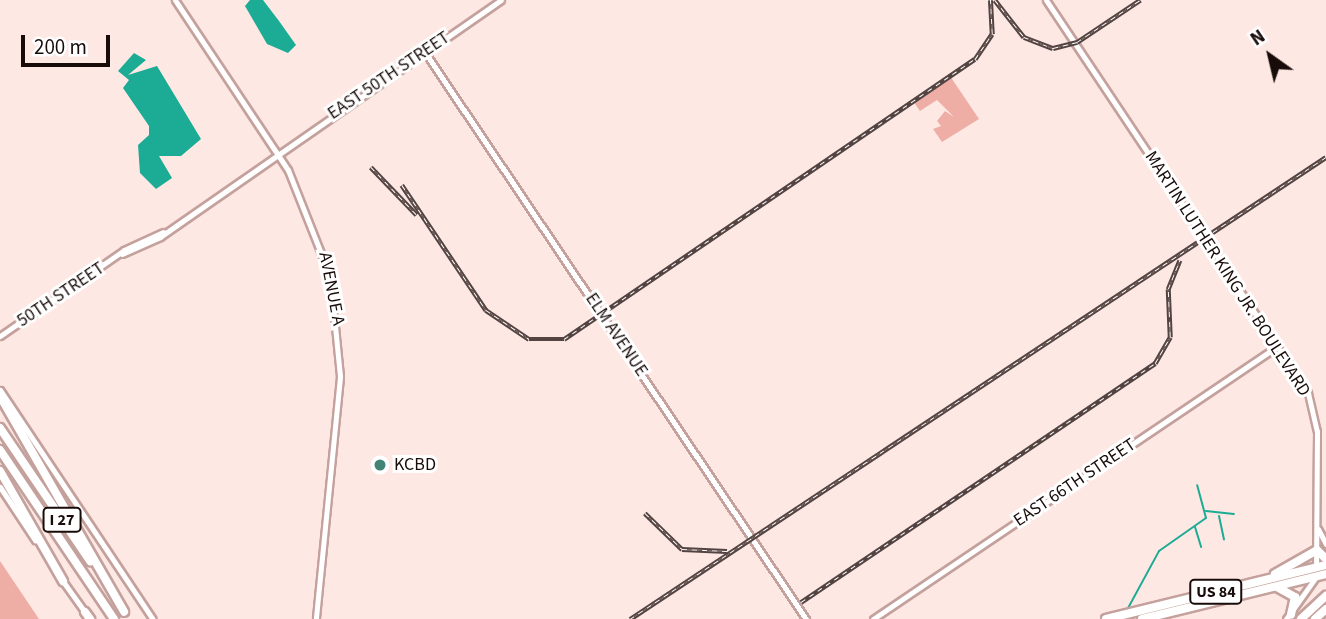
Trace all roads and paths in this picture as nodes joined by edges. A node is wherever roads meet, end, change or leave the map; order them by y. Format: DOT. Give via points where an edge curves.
graph roads {
  1 [pos="175,0"];
  2 [pos="501,0"];
  3 [pos="1046,0"];
  4 [pos="424,51"];
  5 [pos="278,153"];
  6 [pos="0,336"];
  7 [pos="1277,346"];
  8 [pos="0,390"];
  9 [pos="0,396"];
  10 [pos="0,428"];
  11 [pos="0,450"];
  12 [pos="0,471"];
  13 [pos="0,487"];
  14 [pos="1316,524"];
  15 [pos="1326,545"];
  16 [pos="1317,550"];
  17 [pos="1326,559"];
  18 [pos="1326,565"];
  19 [pos="1316,567"];
  20 [pos="1326,574"];
  21 [pos="1316,577"];
  22 [pos="1267,580"];
  23 [pos="63,581"];
  24 [pos="1274,587"];
  25 [pos="1225,594"];
  26 [pos="1326,596"];
  27 [pos="1326,609"];
  28 [pos="126,616"];
  29 [pos="88,617"];
  30 [pos="1288,617"];
  31 [pos="114,619"];
  32 [pos="153,619"];
  33 [pos="316,619"];
  34 [pos="806,619"];
  35 [pos="873,619"];
  36 [pos="1105,619"];
  37 [pos="1142,619"];
  38 [pos="1301,619"];
  39 [pos="1315,619"];
  1 -- 5 [label="main road, AVENUE A"];
  2 -- 4 [label="main road, EAST 50TH STREET"];
  3 -- 7 [label="main road, MARTIN LUTHER KING JR. BOULEVARD"];
  4 -- 5 [label="main road, EAST 50TH STREET"];
  4 -- 34 [label="main road, ELM AVENUE"];
  5 -- 6 [label="main road, 50TH STREET"];
  5 -- 33 [label="main road, AVENUE A" via="319,236 339,326 339,396"];
  7 -- 14 [label="main road, MARTIN LUTHER KING JR. BOULEVARD" via="1316,416"];
  7 -- 35 [label="main road, EAST 66TH STREET"];
  8 -- 32 [label="main road"];
  9 -- 28 [label="highway"];
  10 -- 28 [label="highway, I 27"];
  11 -- 31 [label="highway, I 27"];
  12 -- 23 [label="highway"];
  13 -- 23 [label="main road"];
  14 -- 15 [label="main road"];
  14 -- 16 [label="main road, MARTIN LUTHER KING JR. BOULEVARD"];
  15 -- 16 [label="main road"];
  16 -- 17 [label="highway"];
  16 -- 19 [label="main road, MARTIN LUTHER KING JR. BOULEVARD"];
  16 -- 22 [label="highway"];
  18 -- 19 [label="highway, US 84"];
  19 -- 21 [label="main road, MARTIN LUTHER KING JR. BOULEVARD"];
  19 -- 22 [label="highway, US 84"];
  20 -- 21 [label="highway, US 84"];
  21 -- 24 [label="highway, US 84"];
  21 -- 30 [label="main road"];
  22 -- 25 [label="highway, US 84"];
  23 -- 29 [label="main road"];
  24 -- 25 [label="highway, US 84"];
  24 -- 30 [label="highway" via="1295,597"];
  25 -- 36 [label="highway, US 84"];
  25 -- 37 [label="highway, US 84"];
  26 -- 38 [label="highway"];
  27 -- 39 [label="highway"];
}
